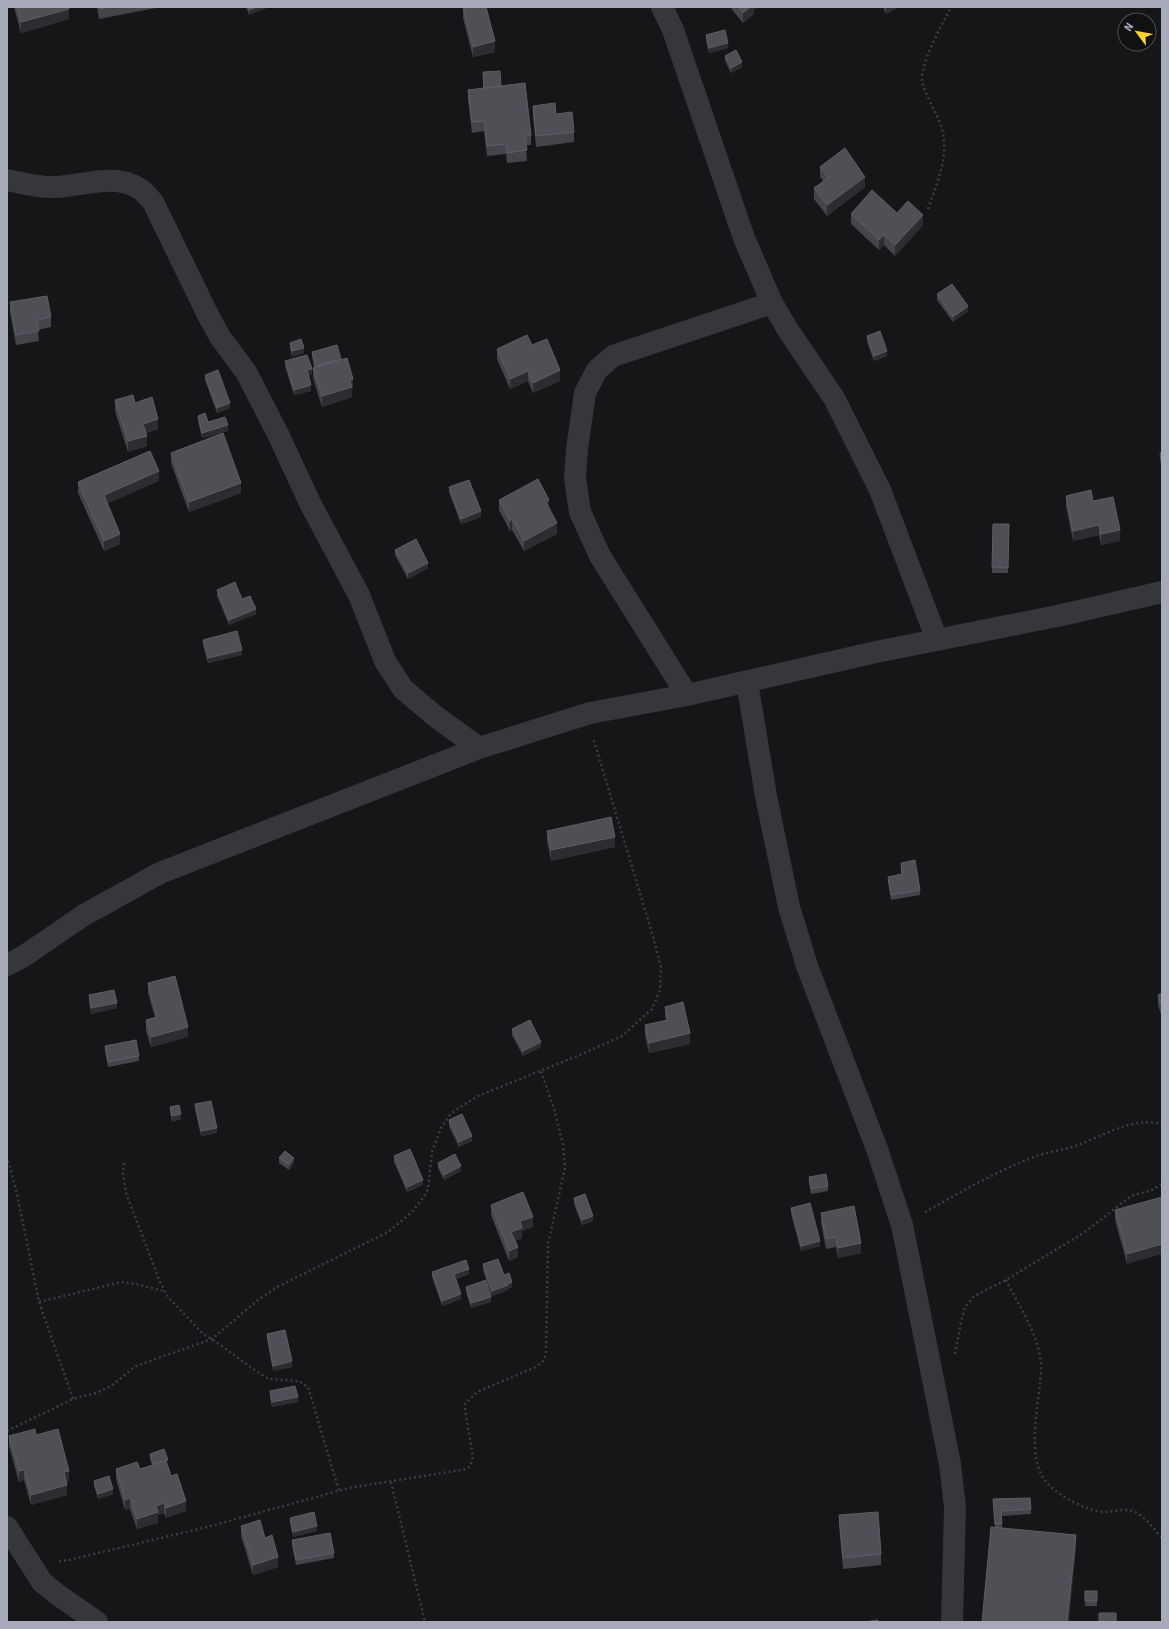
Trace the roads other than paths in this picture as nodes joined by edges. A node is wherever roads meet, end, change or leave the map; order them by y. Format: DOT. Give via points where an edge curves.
graph roads {
  1 [pos="662,7"];
  2 [pos="7,180"];
  3 [pos="772,303"];
  4 [pos="1162,592"];
  5 [pos="937,640"];
  6 [pos="747,682"];
  7 [pos="687,695"];
  8 [pos="479,748"];
  9 [pos="7,965"];
  10 [pos="7,1526"];
  11 [pos="97,1622"];
  12 [pos="952,1622"];
  1 -- 3 [label="street" via="673,30 744,238"];
  2 -- 8 [label="street" via="55,187 115,180 140,189 153,202 217,332 246,372 278,434 310,503 359,595 385,661 404,688 435,716"];
  3 -- 5 [label="street" via="834,398 880,490"];
  3 -- 7 [label="street" via="613,356 597,370 586,393 575,478 580,512 600,556"];
  4 -- 5 [label="street" via="1062,616"];
  5 -- 6 [label="street"];
  6 -- 7 [label="street"];
  6 -- 12 [label="street" via="766,796 789,908 807,966 877,1149 902,1226 950,1464 955,1507"];
  7 -- 8 [label="street" via="590,713"];
  8 -- 9 [label="street" via="160,873 84,915"];
  10 -- 11 [label="street" via="42,1582"];
}
